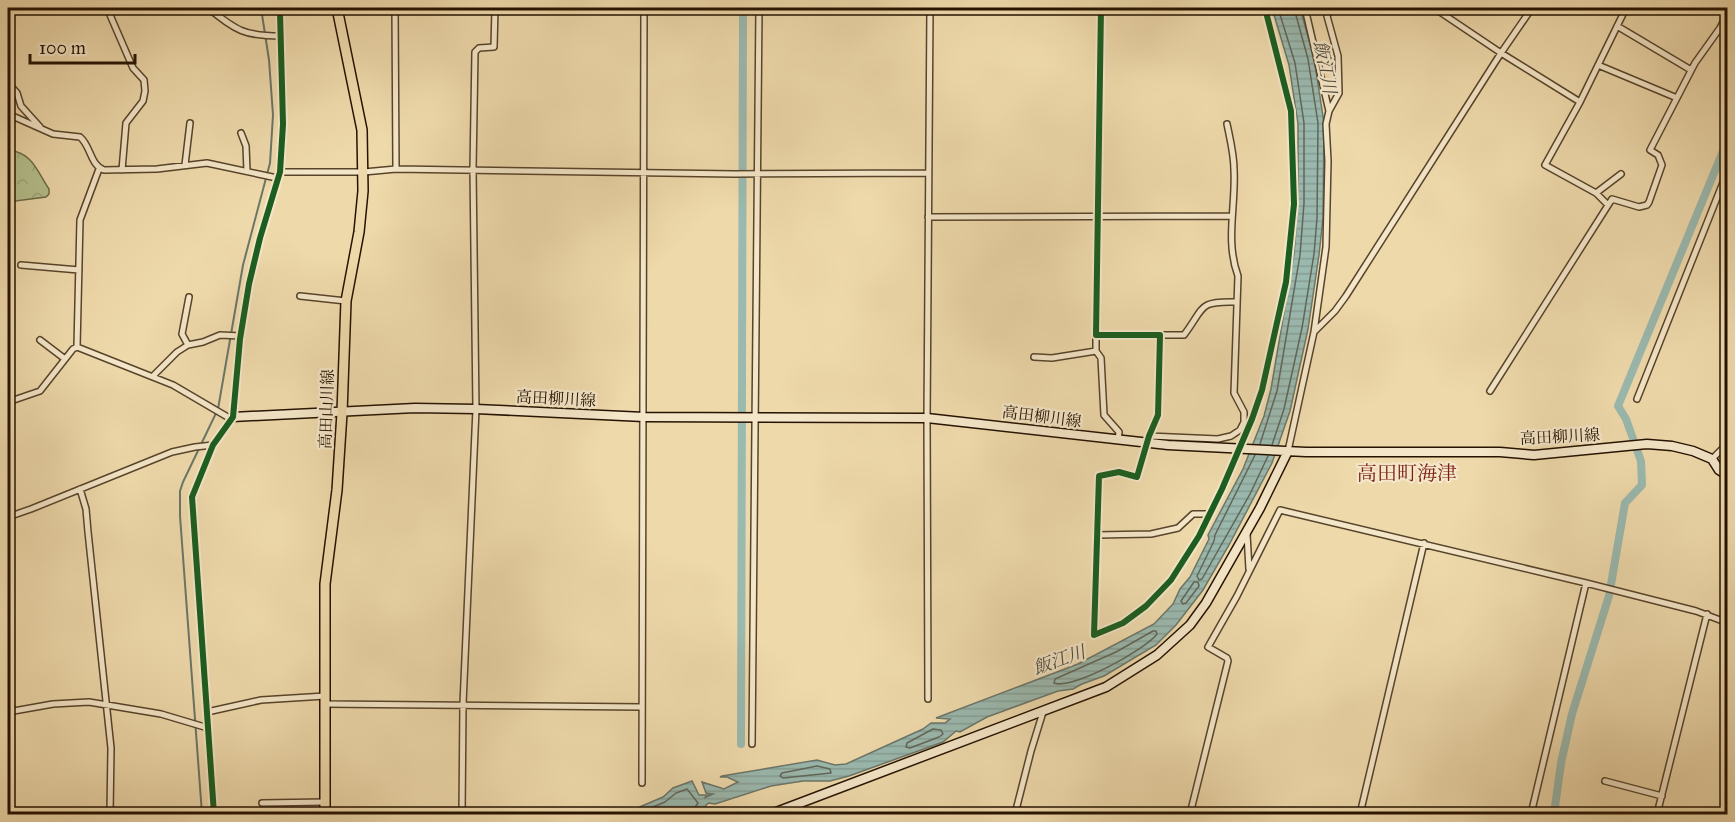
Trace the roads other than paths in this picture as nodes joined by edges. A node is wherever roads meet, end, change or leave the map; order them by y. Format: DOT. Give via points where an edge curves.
graph roads {
  1 [pos="107,8"];
  2 [pos="208,8"];
  3 [pos="277,8"];
  4 [pos="337,8"];
  5 [pos="395,8"];
  6 [pos="457,8"];
  7 [pos="495,8"];
  8 [pos="644,8"];
  9 [pos="759,8"];
  10 [pos="930,8"];
  11 [pos="1101,8"];
  12 [pos="1265,8"];
  13 [pos="1305,8"];
  14 [pos="1331,8"];
  15 [pos="1434,8"];
  16 [pos="1532,8"];
  17 [pos="1626,8"];
  18 [pos="1728,13"];
  19 [pos="1617,26"];
  20 [pos="280,36"];
  21 [pos="1501,53"];
  22 [pos="1598,65"];
  23 [pos="1691,70"];
  24 [pos="8,83"];
  25 [pos="1677,98"];
  26 [pos="1580,102"];
  27 [pos="1329,111"];
  28 [pos="8,114"];
  29 [pos="190,123"];
  30 [pos="1227,123"];
  31 [pos="41,128"];
  32 [pos="241,133"];
  33 [pos="186,165"];
  34 [pos="99,169"];
  35 [pos="396,169"];
  36 [pos="122,170"];
  37 [pos="473,170"];
  38 [pos="1728,170"];
  39 [pos="247,171"];
  40 [pos="364,172"];
  41 [pos="642,173"];
  42 [pos="755,173"];
  43 [pos="927,173"];
  44 [pos="1621,174"];
  45 [pos="279,175"];
  46 [pos="1596,193"];
  47 [pos="1608,206"];
  48 [pos="1233,216"];
  49 [pos="928,217"];
  50 [pos="1099,217"];
  51 [pos="21,264"];
  52 [pos="79,270"];
  53 [pos="300,296"];
  54 [pos="189,297"];
  55 [pos="346,301"];
  56 [pos="1235,302"];
  57 [pos="1314,332"];
  58 [pos="1096,335"];
  59 [pos="1160,335"];
  60 [pos="241,336"];
  61 [pos="40,340"];
  62 [pos="188,345"];
  63 [pos="77,347"];
  64 [pos="1096,351"];
  65 [pos="1034,357"];
  66 [pos="65,359"];
  67 [pos="153,376"];
  68 [pos="1490,391"];
  69 [pos="1637,399"];
  70 [pos="8,402"];
  71 [pos="476,409"];
  72 [pos="342,412"];
  73 [pos="644,417"];
  74 [pos="754,417"];
  75 [pos="232,418"];
  76 [pos="927,418"];
  77 [pos="1148,439"];
  78 [pos="1118,440"];
  79 [pos="1728,443"];
  80 [pos="213,445"];
  81 [pos="1238,450"];
  82 [pos="1286,451"];
  83 [pos="1712,459"];
  84 [pos="1728,476"];
  85 [pos="80,489"];
  86 [pos="1210,514"];
  87 [pos="8,517"];
  88 [pos="1247,532"];
  89 [pos="1097,535"];
  90 [pos="1424,543"];
  91 [pos="1249,572"];
  92 [pos="1586,583"];
  93 [pos="1707,614"];
  94 [pos="1728,622"];
  95 [pos="928,699"];
  96 [pos="325,700"];
  97 [pos="463,704"];
  98 [pos="107,705"];
  99 [pos="642,707"];
  100 [pos="8,712"];
  101 [pos="207,712"];
  102 [pos="1043,712"];
  103 [pos="208,728"];
  104 [pos="752,744"];
  105 [pos="1605,781"];
  106 [pos="642,783"];
  107 [pos="1662,796"];
  108 [pos="325,801"];
  109 [pos="262,803"];
  110 [pos="774,813"];
  111 [pos="110,814"];
  112 [pos="214,814"];
  113 [pos="325,814"];
  114 [pos="462,814"];
  115 [pos="788,814"];
  116 [pos="1015,814"];
  117 [pos="1190,814"];
  118 [pos="1360,814"];
  119 [pos="1531,814"];
  120 [pos="1657,814"];
  1 -- 36 [label="street" via="121,45 144,80 145,90 143,101 126,123"];
  2 -- 20 [label="street" via="233,27 256,36"];
  3 -- 20 [label="street"];
  4 -- 40 [label="main road, 高田山川線" via="362,130"];
  5 -- 35 [label="street"];
  6 -- 7 [label="street"];
  7 -- 37 [label="street" via="494,47 475,52"];
  8 -- 41 [label="street"];
  9 -- 42 [label="street"];
  10 -- 43 [label="street"];
  11 -- 50 [label="street"];
  12 -- 81 [label="street" via="1291,111 1294,204 1277,328 1262,390"];
  13 -- 27 [label="street"];
  14 -- 27 [label="street" via="1327,16 1338,56 1339,93"];
  15 -- 21 [label="street"];
  16 -- 21 [label="street"];
  17 -- 19 [label="street"];
  18 -- 23 [label="street"];
  19 -- 22 [label="street"];
  19 -- 23 [label="street"];
  20 -- 45 [label="street" via="283,124"];
  21 -- 26 [label="street"];
  21 -- 57 [label="street" via="1346,296"];
  22 -- 25 [label="street"];
  22 -- 26 [label="street"];
  23 -- 25 [label="street"];
  24 -- 31 [label="street" via="21,106"];
  25 -- 47 [label="street" via="1650,150 1658,155 1662,165 1649,202 1638,207 1612,199"];
  26 -- 46 [label="street" via="1545,165"];
  27 -- 57 [label="street" via="1326,247"];
  28 -- 31 [label="street"];
  29 -- 33 [label="street"];
  30 -- 48 [label="street" via="1234,170"];
  31 -- 34 [label="street" via="59,136 80,137"];
  32 -- 39 [label="street"];
  33 -- 36 [label="street"];
  33 -- 39 [label="street" via="207,163"];
  34 -- 36 [label="street"];
  34 -- 52 [label="street" via="80,220"];
  35 -- 37 [label="street"];
  35 -- 40 [label="street"];
  37 -- 41 [label="street"];
  37 -- 71 [label="street"];
  38 -- 69 [label="street"];
  39 -- 45 [label="street"];
  40 -- 45 [label="street"];
  40 -- 55 [label="main road, 高田山川線" via="359,232"];
  41 -- 42 [label="street"];
  41 -- 73 [label="street"];
  42 -- 43 [label="street"];
  42 -- 74 [label="street"];
  43 -- 49 [label="street"];
  44 -- 46 [label="street"];
  45 -- 60 [label="street" via="252,272"];
  46 -- 47 [label="street"];
  47 -- 68 [label="street"];
  48 -- 50 [label="street"];
  48 -- 56 [label="street" via="1231,246 1238,276"];
  49 -- 50 [label="street"];
  49 -- 76 [label="street"];
  50 -- 58 [label="street"];
  51 -- 52 [label="street"];
  52 -- 63 [label="street"];
  53 -- 55 [label="street"];
  54 -- 62 [label="street" via="182,334"];
  55 -- 72 [label="main road, 高田山川線"];
  56 -- 59 [label="street" via="1213,302 1202,308 1184,335"];
  56 -- 77 [label="street" via="1234,393 1244,412 1240,430 1218,440"];
  57 -- 82 [label="street"];
  58 -- 59 [label="street"];
  58 -- 64 [label="street"];
  59 -- 77 [label="street" via="1158,415"];
  60 -- 62 [label="street" via="220,335"];
  60 -- 75 [label="street"];
  61 -- 66 [label="street"];
  62 -- 67 [label="street"];
  63 -- 66 [label="street"];
  63 -- 67 [label="street"];
  64 -- 65 [label="street"];
  64 -- 78 [label="street" via="1101,358 1104,415 1119,432"];
  66 -- 70 [label="street" via="40,391"];
  67 -- 75 [label="street"];
  71 -- 72 [label="main road, 高田柳川線"];
  71 -- 73 [label="main road, 高田柳川線"];
  71 -- 97 [label="street"];
  72 -- 75 [label="main road, 高田柳川線"];
  72 -- 96 [label="main road, 高田山川線" via="326,584"];
  73 -- 74 [label="main road, 高田柳川線"];
  73 -- 99 [label="street"];
  74 -- 76 [label="main road, 高田柳川線"];
  74 -- 104 [label="street"];
  75 -- 80 [label="street"];
  76 -- 78 [label="main road, 高田柳川線"];
  76 -- 95 [label="street"];
  77 -- 78 [label="main road, 高田柳川線"];
  77 -- 81 [label="main road, 高田柳川線"];
  77 -- 89 [label="street" via="1137,477 1119,472 1099,476"];
  79 -- 83 [label="street"];
  80 -- 85 [label="street" via="172,452"];
  80 -- 101 [label="street" via="195,486 191,507"];
  81 -- 82 [label="main road, 高田柳川線"];
  81 -- 86 [label="street"];
  82 -- 83 [label="main road, 高田柳川線" via="1534,455 1647,444 1672,446"];
  82 -- 88 [label="main road"];
  83 -- 84 [label="main road, 高田柳川線"];
  85 -- 87 [label="street"];
  85 -- 98 [label="street" via="86,509"];
  86 -- 89 [label="street" via="1193,514 1178,528 1151,534"];
  86 -- 89 [label="street" via="1171,580 1146,606 1122,623 1094,635"];
  88 -- 91 [label="street"];
  88 -- 102 [label="main road" via="1206,603 1174,640 1106,687"];
  90 -- 91 [label="street" via="1280,510"];
  90 -- 92 [label="street"];
  90 -- 118 [label="street"];
  91 -- 117 [label="street" via="1208,647 1228,661"];
  92 -- 93 [label="street"];
  92 -- 119 [label="street"];
  93 -- 94 [label="street"];
  93 -- 107 [label="street"];
  96 -- 97 [label="street"];
  96 -- 101 [label="street" via="261,700"];
  96 -- 108 [label="main road, 高田山川線"];
  97 -- 99 [label="street"];
  97 -- 114 [label="street"];
  98 -- 100 [label="street" via="73,702"];
  98 -- 103 [label="street" via="161,714"];
  98 -- 111 [label="street"];
  99 -- 106 [label="street"];
  101 -- 103 [label="street"];
  102 -- 110 [label="main road"];
  102 -- 116 [label="street"];
  103 -- 112 [label="street"];
  105 -- 107 [label="street"];
  107 -- 120 [label="street"];
  108 -- 109 [label="street"];
  108 -- 113 [label="main road, 高田山川線"];
  110 -- 115 [label="street"];
}
